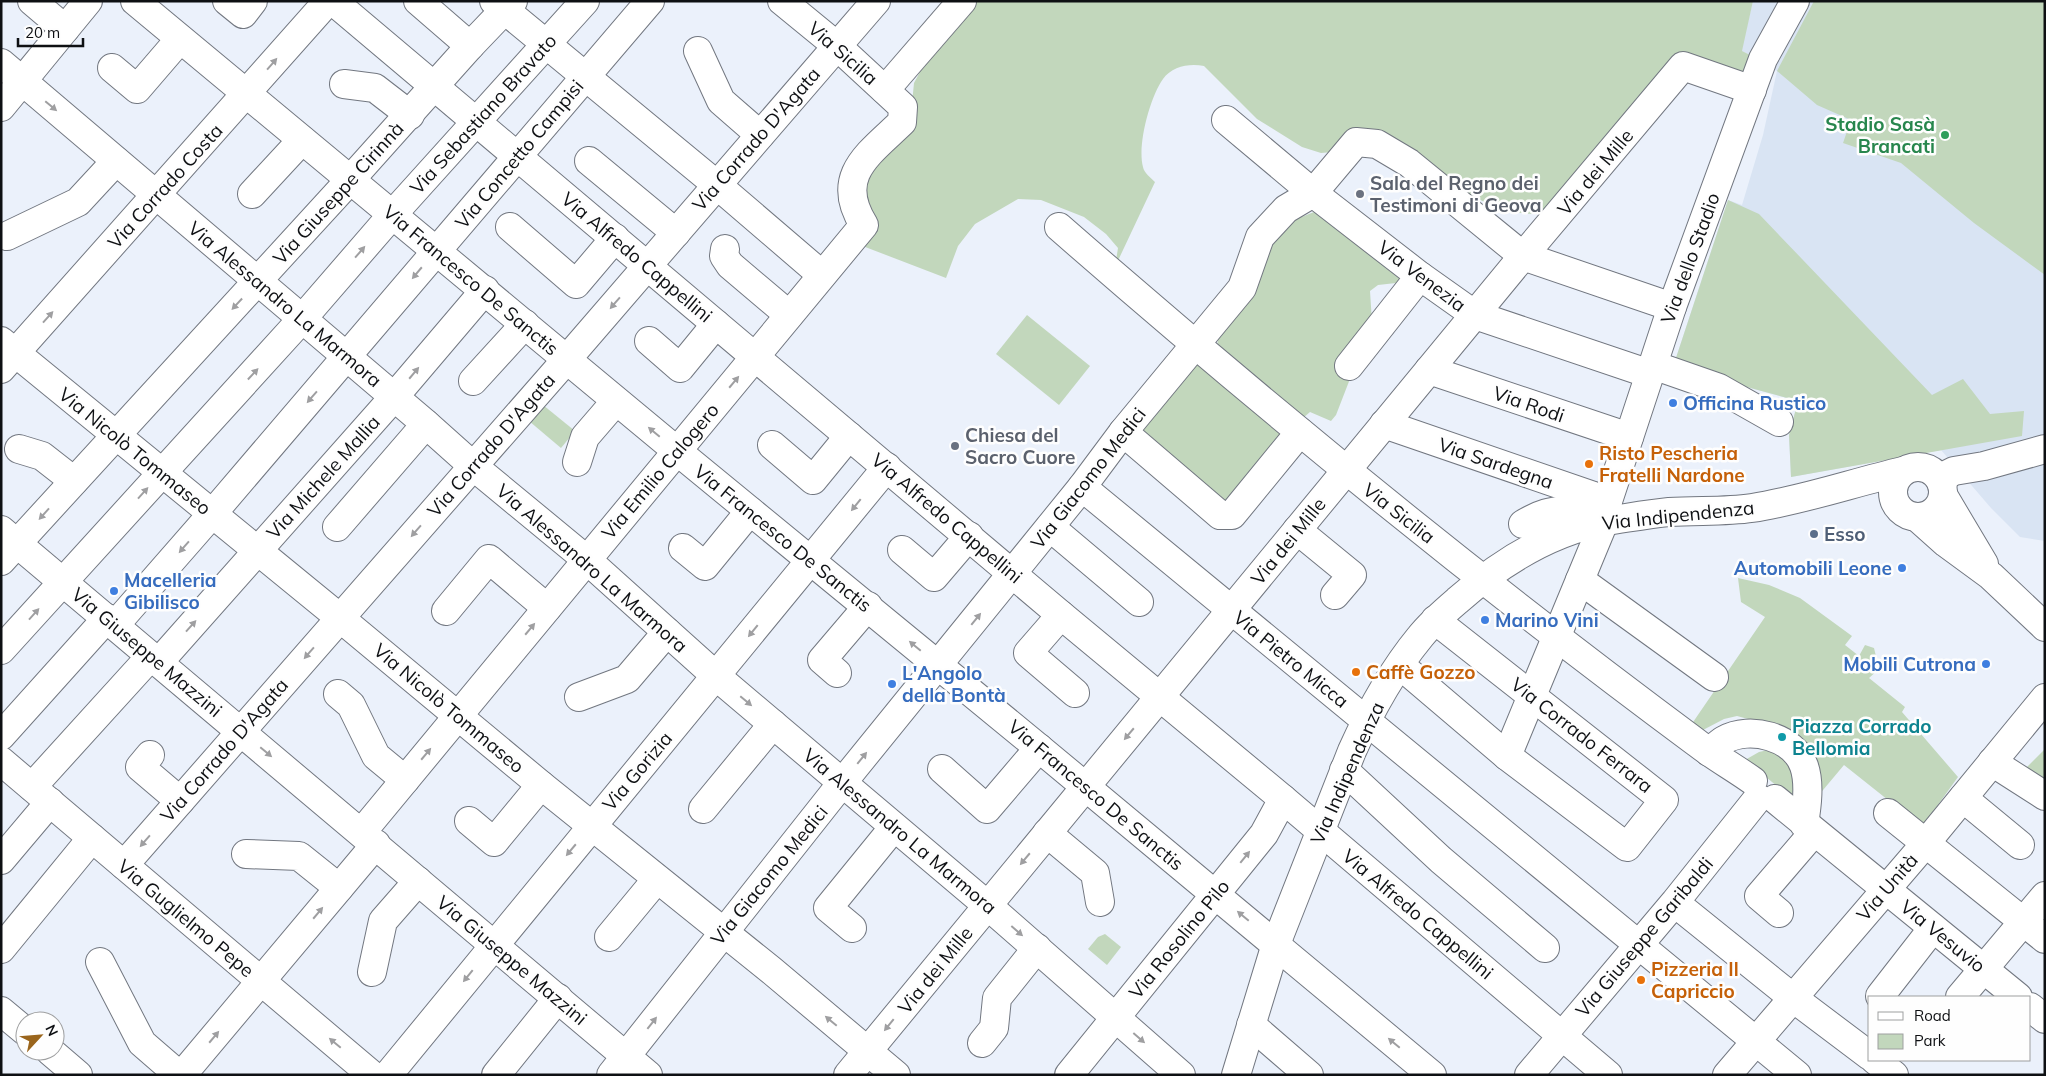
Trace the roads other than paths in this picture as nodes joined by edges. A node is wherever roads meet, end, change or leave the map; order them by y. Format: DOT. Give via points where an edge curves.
graph roads {
  1 [pos="32,1"];
  2 [pos="88,1"];
  3 [pos="135,1"];
  4 [pos="227,1"];
  5 [pos="253,1"];
  6 [pos="328,1"];
  7 [pos="333,1"];
  8 [pos="418,1"];
  9 [pos="585,1"];
  10 [pos="650,1"];
  11 [pos="782,1"];
  12 [pos="876,1"];
  13 [pos="962,1"];
  14 [pos="1795,1"];
  15 [pos="504,4"];
  16 [pos="65,29"];
  17 [pos="180,39"];
  18 [pos="546,45"];
  19 [pos="470,46"];
  20 [pos="836,46"];
  21 [pos="698,51"];
  22 [pos="1,63"];
  23 [pos="112,68"];
  24 [pos="584,77"];
  25 [pos="22,81"];
  26 [pos="344,84"];
  27 [pos="434,86"];
  28 [pos="1752,90"];
  29 [pos="246,94"];
  30 [pos="894,98"];
  31 [pos="1,107"];
  32 [pos="410,115"];
  33 [pos="1226,120"];
  34 [pos="477,122"];
  35 [pos="760,135"];
  36 [pos="302,140"];
  37 [pos="517,156"];
  38 [pos="116,161"];
  39 [pos="589,161"];
  40 [pos="350,180"];
  41 [pos="717,185"];
  42 [pos="1313,193"];
  43 [pos="252,194"];
  44 [pos="157,196"];
  45 [pos="392,214"];
  46 [pos="510,227"];
  47 [pos="1059,227"];
  48 [pos="676,232"];
  49 [pos="7,236"];
  50 [pos="615,238"];
  51 [pos="725,249"];
  52 [pos="436,251"];
  53 [pos="1523,256"];
  54 [pos="647,266"];
  55 [pos="822,275"];
  56 [pos="1420,276"];
  57 [pos="257,282"];
  58 [pos="484,290"];
  59 [pos="1672,307"];
  60 [pos="789,315"];
  61 [pos="1475,315"];
  62 [pos="302,319"];
  63 [pos="525,324"];
  64 [pos="716,324"];
  65 [pos="649,341"];
  66 [pos="1195,346"];
  67 [pos="6,354"];
  68 [pos="755,356"];
  69 [pos="347,357"];
  70 [pos="567,359"];
  71 [pos="1349,366"];
  72 [pos="1429,370"];
  73 [pos="1651,370"];
  74 [pos="473,381"];
  75 [pos="394,397"];
  76 [pos="616,401"];
  77 [pos="1779,422"];
  78 [pos="426,424"];
  79 [pos="1384,424"];
  80 [pos="1123,432"];
  81 [pos="1300,432"];
  82 [pos="116,436"];
  83 [pos="849,436"];
  84 [pos="1629,437"];
  85 [pos="772,446"];
  86 [pos="18,449"];
  87 [pos="677,451"];
  88 [pos="2034,451"];
  89 [pos="577,462"];
  90 [pos="473,466"];
  91 [pos="887,467"];
  92 [pos="1346,471"];
  93 [pos="161,473"];
  94 [pos="1928,479"];
  95 [pos="74,482"];
  96 [pos="1082,487"];
  97 [pos="1818,494"];
  98 [pos="1601,506"];
  99 [pos="750,510"];
  100 [pos="212,514"];
  101 [pos="1908,514"];
  102 [pos="1523,524"];
  103 [pos="337,527"];
  104 [pos="1050,527"];
  105 [pos="1297,530"];
  106 [pos="969,536"];
  107 [pos="7,545"];
  108 [pos="683,548"];
  109 [pos="258,550"];
  110 [pos="902,550"];
  111 [pos="586,560"];
  112 [pos="811,560"];
  113 [pos="1012,574"];
  114 [pos="1991,576"];
  115 [pos="1482,579"];
  116 [pos="1580,580"];
  117 [pos="63,581"];
  118 [pos="1335,595"];
  119 [pos="1139,602"];
  120 [pos="868,606"];
  121 [pos="547,608"];
  122 [pos="1232,610"];
  123 [pos="446,611"];
  124 [pos="1061,615"];
  125 [pos="340,618"];
  126 [pos="1435,620"];
  127 [pos="111,622"];
  128 [pos="2045,628"];
  129 [pos="667,632"];
  130 [pos="1557,637"];
  131 [pos="1,650"];
  132 [pos="155,659"];
  133 [pos="938,665"];
  134 [pos="1400,665"];
  135 [pos="837,673"];
  136 [pos="716,676"];
  137 [pos="1714,677"];
  138 [pos="1075,693"];
  139 [pos="338,694"];
  140 [pos="1532,694"];
  141 [pos="579,696"];
  142 [pos="1160,697"];
  143 [pos="2045,698"];
  144 [pos="458,716"];
  145 [pos="1366,720"];
  146 [pos="773,724"];
  147 [pos="241,731"];
  148 [pos="1,736"];
  149 [pos="1039,748"];
  150 [pos="1709,752"];
  151 [pos="1507,756"];
  152 [pos="1992,762"];
  153 [pos="3,766"];
  154 [pos="140,767"];
  155 [pos="942,769"];
  156 [pos="1344,770"];
  157 [pos="405,780"];
  158 [pos="842,783"];
  159 [pos="541,785"];
  160 [pos="1086,786"];
  161 [pos="1762,793"];
  162 [pos="41,794"];
  163 [pos="2045,796"];
  164 [pos="1963,798"];
  165 [pos="1283,799"];
  166 [pos="180,801"];
  167 [pos="703,809"];
  168 [pos="1888,813"];
  169 [pos="469,821"];
  170 [pos="592,826"];
  171 [pos="894,827"];
  172 [pos="1809,828"];
  173 [pos="1319,831"];
  174 [pos="1048,833"];
  175 [pos="92,838"];
  176 [pos="369,838"];
  177 [pos="1925,844"];
  178 [pos="2020,845"];
  179 [pos="246,854"];
  180 [pos="1,860"];
  181 [pos="124,865"];
  182 [pos="657,878"];
  183 [pos="418,881"];
  184 [pos="339,888"];
  185 [pos="1885,889"];
  186 [pos="1216,894"];
  187 [pos="2045,896"];
  188 [pos="1100,902"];
  189 [pos="987,905"];
  190 [pos="1685,911"];
  191 [pos="1779,913"];
  192 [pos="2023,922"];
  193 [pos="852,928"];
  194 [pos="1933,928"];
  195 [pos="723,932"];
  196 [pos="608,937"];
  197 [pos="2045,939"];
  198 [pos="494,944"];
  199 [pos="1276,944"];
  200 [pos="1639,944"];
  201 [pos="1037,948"];
  202 [pos="1545,948"];
  203 [pos="1,949"];
  204 [pos="100,962"];
  205 [pos="1984,969"];
  206 [pos="372,972"];
  207 [pos="261,982"];
  208 [pos="1880,996"];
  209 [pos="1961,996"];
  210 [pos="2017,996"];
  211 [pos="558,998"];
  212 [pos="1793,998"];
  213 [pos="2031,1008"];
  214 [pos="1,1011"];
  215 [pos="1116,1018"];
  216 [pos="2045,1019"];
  217 [pos="15,1023"];
  218 [pos="1251,1025"];
  219 [pos="1561,1035"];
  220 [pos="1756,1042"];
  221 [pos="982,1043"];
  222 [pos="867,1052"];
  223 [pos="1868,1054"];
  224 [pos="62,1061"];
  225 [pos="1876,1061"];
  226 [pos="1907,1061"];
  227 [pos="618,1066"];
  228 [pos="1077,1072"];
  229 [pos="78,1075"];
  230 [pos="181,1075"];
  231 [pos="372,1075"];
  232 [pos="388,1075"];
  233 [pos="496,1075"];
  234 [pos="648,1075"];
  235 [pos="848,1075"];
  236 [pos="896,1075"];
  237 [pos="1181,1075"];
  238 [pos="1236,1075"];
  239 [pos="1309,1075"];
  240 [pos="1432,1075"];
  241 [pos="1529,1075"];
  242 [pos="1608,1075"];
  243 [pos="1727,1075"];
  244 [pos="1797,1075"];
  245 [pos="1895,1075"];
  1 -- 16 [label="street"];
  2 -- 16 [label="street"];
  3 -- 17 [label="street, Via Francesco De Sanctis"];
  4 -- 5 [label="street" via="243,14"];
  29 -- 6 [label="street, Via Corrado Costa, one-way"];
  7 -- 27 [label="street, Via Alfredo Cappellini"];
  8 -- 19 [label="street"];
  9 -- 18 [label="street, Via Sebastiano Bravato"];
  10 -- 24 [label="street, Via Concetto Campisi"];
  11 -- 20 [label="street, Via Sicilia"];
  12 -- 20 [label="street, Via Corrado D'Agata"];
  13 -- 30 [label="street"];
  14 -- 28 [label="street, Via dello Stadio" via="1763,59"];
  15 -- 18 [label="street"];
  15 -- 19 [label="street, Via Giuseppe Cirinnà"];
  16 -- 25 [label="street"];
  17 -- 23 [label="street" via="137,89"];
  17 -- 29 [label="street, Via Francesco De Sanctis"];
  18 -- 24 [label="street"];
  18 -- 34 [label="street, Via Sebastiano Bravato"];
  19 -- 27 [label="street, Via Giuseppe Cirinnà"];
  20 -- 30 [label="street, Via Sicilia"];
  20 -- 35 [label="street, Via Corrado D'Agata"];
  21 -- 35 [label="street" via="721,101"];
  22 -- 25 [label="street, Via Alessandro La Marmora"];
  24 -- 37 [label="street, Via Concetto Campisi"];
  24 -- 41 [label="street"];
  25 -- 31 [label="street"];
  25 -- 38 [label="street, Via Alessandro La Marmora, one-way"];
  26 -- 32 [label="street" via="375,88"];
  27 -- 32 [label="street, Via Giuseppe Cirinnà"];
  27 -- 34 [label="street, Via Alfredo Cappellini"];
  28 -- 53 [label="street, Via dei Mille" via="1683,66"];
  28 -- 59 [label="street, Via dello Stadio"];
  29 -- 36 [label="street, Via Francesco De Sanctis"];
  29 -- 44 [label="street, Via Corrado Costa"];
  30 -- 55 [label="street, Via Emilio Calogero" via="902,122 862,163 853,178 851,196 864,224"];
  32 -- 40 [label="street, Via Giuseppe Cirinnà"];
  33 -- 42 [label="street, Via Venezia"];
  34 -- 37 [label="street, Via Alfredo Cappellini"];
  34 -- 45 [label="street, Via Sebastiano Bravato"];
  35 -- 41 [label="street, Via Corrado D'Agata"];
  36 -- 40 [label="street, Via Francesco De Sanctis"];
  36 -- 43 [label="street"];
  37 -- 50 [label="street, Via Alfredo Cappellini"];
  37 -- 52 [label="street, Via Concetto Campisi"];
  38 -- 44 [label="street, Via Alessandro La Marmora"];
  38 -- 49 [label="street" via="78,202"];
  39 -- 48 [label="street"];
  40 -- 45 [label="street, Via Francesco De Sanctis"];
  40 -- 57 [label="street, Via Giuseppe Cirinnà"];
  41 -- 48 [label="street, Via Corrado D'Agata"];
  41 -- 55 [label="street"];
  42 -- 53 [label="street, Via Giacomo Medici" via="1356,142 1377,144 1409,163"];
  42 -- 56 [label="street, Via Venezia"];
  42 -- 66 [label="street, Via Giacomo Medici" via="1286,208 1260,237 1242,288"];
  44 -- 57 [label="street, Via Alessandro La Marmora"];
  67 -- 44 [label="street, Via Corrado Costa, one-way"];
  45 -- 52 [label="street, Via Francesco De Sanctis"];
  62 -- 45 [label="street, Via Sebastiano Bravato, one-way"];
  46 -- 50 [label="street" via="576,284"];
  47 -- 66 [label="street, Via Sicilia"];
  48 -- 54 [label="street, Via Corrado D'Agata"];
  50 -- 54 [label="street, Via Alfredo Cappellini"];
  51 -- 60 [label="street" via="724,256 730,265"];
  52 -- 58 [label="street, Via Francesco De Sanctis"];
  52 -- 69 [label="street, Via Concetto Campisi, one-way"];
  53 -- 59 [label="street"];
  53 -- 61 [label="street, Via dei Mille"];
  54 -- 64 [label="street, Via Alfredo Cappellini"];
  54 -- 70 [label="street, Via Corrado D'Agata, one-way"];
  55 -- 60 [label="street, Via Emilio Calogero"];
  56 -- 61 [label="street, Via Venezia"];
  56 -- 71 [label="street"];
  57 -- 62 [label="street, Via Alessandro La Marmora"];
  57 -- 82 [label="street, Via Giuseppe Cirinnà, one-way"];
  58 -- 63 [label="street, Via Francesco De Sanctis"];
  75 -- 58 [label="street, Via Michele Mallia, one-way"];
  59 -- 73 [label="street, Via dello Stadio"];
  60 -- 68 [label="street, Via Emilio Calogero"];
  61 -- 72 [label="street, Via dei Mille"];
  61 -- 73 [label="street, Via Venezia"];
  62 -- 69 [label="street, Via Alessandro La Marmora"];
  93 -- 62 [label="street, Via Sebastiano Bravato, one-way"];
  63 -- 70 [label="street, Via Francesco De Sanctis"];
  63 -- 74 [label="street"];
  64 -- 65 [label="street" via="680,368"];
  64 -- 68 [label="street, Via Alfredo Cappellini"];
  66 -- 80 [label="street, Via Giacomo Medici"];
  66 -- 81 [label="street, Via Sicilia"];
  67 -- 82 [label="street, Via Nicolò Tommaseo"];
  68 -- 83 [label="street, Via Alfredo Cappellini"];
  87 -- 68 [label="street, Via Emilio Calogero, one-way"];
  69 -- 75 [label="street, Via Alessandro La Marmora"];
  69 -- 100 [label="street, Via Concetto Campisi, one-way"];
  70 -- 76 [label="street, Via Francesco De Sanctis"];
  70 -- 90 [label="street, Via Corrado D'Agata"];
  72 -- 79 [label="street, Via dei Mille"];
  72 -- 84 [label="street, Via Rodi"];
  73 -- 77 [label="street, Via Venezia" via="1719,388"];
  73 -- 84 [label="street, Via dello Stadio"];
  75 -- 78 [label="street, Via Alessandro La Marmora"];
  75 -- 109 [label="street, Via Michele Mallia"];
  87 -- 76 [label="street, Via Francesco De Sanctis, one-way"];
  76 -- 89 [label="street" via="585,437"];
  78 -- 90 [label="street, Via Alessandro La Marmora"];
  78 -- 103 [label="street"];
  79 -- 92 [label="street, Via dei Mille"];
  79 -- 98 [label="street, Via Sardegna"];
  80 -- 81 [label="street" via="1220,515 1232,515"];
  80 -- 96 [label="street, Via Giacomo Medici"];
  81 -- 92 [label="street, Via Sicilia"];
  82 -- 93 [label="street, Via Nicolò Tommaseo"];
  82 -- 95 [label="street, Via Giuseppe Cirinnà"];
  83 -- 85 [label="street" via="813,480"];
  83 -- 91 [label="street, Via Alfredo Cappellini"];
  84 -- 98 [label="street, Via dello Stadio"];
  86 -- 95 [label="street" via="42,456"];
  87 -- 99 [label="street, Via Francesco De Sanctis"];
  87 -- 111 [label="street, Via Emilio Calogero"];
  88 -- 94 [label="street"];
  90 -- 111 [label="street, Via Alessandro La Marmora"];
  90 -- 125 [label="street, Via Corrado D'Agata, one-way"];
  91 -- 106 [label="street, Via Alfredo Cappellini"];
  91 -- 112 [label="street, Via Gorizia, one-way"];
  92 -- 105 [label="street, Via dei Mille"];
  92 -- 115 [label="street, Via Sicilia"];
  93 -- 100 [label="street, Via Nicolò Tommaseo"];
  117 -- 93 [label="street, Via Sebastiano Bravato, one-way"];
  94 -- 97 [label="street" via="1852,483"];
  94 -- 101 [label="street" via="1940,504 1927,516"];
  94 -- 101 [label="street" via="1895,479 1893,500"];
  94 -- 114 [label="street"];
  95 -- 107 [label="street, Via Giuseppe Cirinnà, one-way"];
  96 -- 104 [label="street, Via Giacomo Medici"];
  96 -- 122 [label="street, Via Pietro Micca"];
  97 -- 98 [label="street, Via Indipendenza" via="1751,508 1669,512"];
  97 -- 101 [label="street" via="1872,492"];
  98 -- 102 [label="street" via="1554,510 1539,514"];
  98 -- 115 [label="street, Via Indipendenza"];
  98 -- 116 [label="street, Via dello Stadio"];
  99 -- 108 [label="street" via="704,566"];
  99 -- 112 [label="street, Via Francesco De Sanctis"];
  100 -- 109 [label="street, Via Nicolò Tommaseo"];
  100 -- 127 [label="street, Via Concetto Campisi, one-way"];
  101 -- 114 [label="street"];
  104 -- 113 [label="street, Via Giacomo Medici"];
  104 -- 119 [label="street"];
  105 -- 118 [label="street" via="1352,575"];
  105 -- 122 [label="street, Via dei Mille"];
  106 -- 110 [label="street" via="934,577"];
  106 -- 113 [label="street, Via Alfredo Cappellini"];
  107 -- 117 [label="street, Via Giuseppe Mazzini"];
  109 -- 125 [label="street, Via Nicolò Tommaseo"];
  132 -- 109 [label="street, Via Michele Mallia, one-way"];
  111 -- 121 [label="street, Via Emilio Calogero"];
  111 -- 129 [label="street, Via Alessandro La Marmora"];
  112 -- 120 [label="street, Via Francesco De Sanctis"];
  112 -- 136 [label="street, Via Gorizia, one-way"];
  113 -- 124 [label="street, Via Alfredo Cappellini"];
  133 -- 113 [label="street, Via Giacomo Medici, one-way"];
  114 -- 128 [label="street"];
  115 -- 126 [label="street, Via Indipendenza"];
  115 -- 130 [label="street, Via Sicilia"];
  116 -- 130 [label="street, Via dello Stadio"];
  116 -- 137 [label="street"];
  117 -- 127 [label="street, Via Giuseppe Mazzini"];
  131 -- 117 [label="street, Via Sebastiano Bravato, one-way"];
  133 -- 120 [label="street, Via Francesco De Sanctis, one-way"];
  120 -- 135 [label="street" via="822,660"];
  121 -- 123 [label="street" via="489,559"];
  144 -- 121 [label="street, Via Emilio Calogero, one-way"];
  122 -- 142 [label="street, Via dei Mille"];
  122 -- 145 [label="street, Via Pietro Micca"];
  124 -- 138 [label="street" via="1028,653"];
  124 -- 142 [label="street, Via Alfredo Cappellini"];
  125 -- 144 [label="street, Via Nicolò Tommaseo"];
  125 -- 147 [label="street, Via Corrado D'Agata, one-way"];
  126 -- 134 [label="street, Via Indipendenza"];
  126 -- 140 [label="street, Via Corrado Ferrara"];
  127 -- 132 [label="street, Via Giuseppe Mazzini"];
  127 -- 148 [label="street, Via Concetto Campisi"];
  129 -- 136 [label="street, Via Alessandro La Marmora"];
  129 -- 141 [label="street" via="627,679"];
  130 -- 140 [label="street, Via dello Stadio"];
  130 -- 150 [label="street, Via Sicilia"];
  132 -- 147 [label="street, Via Giuseppe Mazzini"];
  132 -- 162 [label="street, Via Michele Mallia"];
  133 -- 149 [label="street, Via Francesco De Sanctis"];
  158 -- 133 [label="street, Via Giacomo Medici, one-way"];
  134 -- 145 [label="street, Via Indipendenza"];
  134 -- 151 [label="street, Via Corrado Ferrara"];
  136 -- 146 [label="street, Via Alessandro La Marmora, one-way"];
  136 -- 170 [label="street, Via Gorizia"];
  139 -- 157 [label="street" via="351,705 376,756"];
  140 -- 151 [label="street, Via dello Stadio"];
  140 -- 151 [label="street, Via Corrado Ferrara" via="1664,800 1627,847"];
  142 -- 160 [label="street, Via dei Mille, one-way"];
  142 -- 165 [label="street, Via Alfredo Cappellini"];
  143 -- 152 [label="street, Via Unità"];
  157 -- 144 [label="street, Via Emilio Calogero, one-way"];
  144 -- 159 [label="street, Via Nicolò Tommaseo"];
  145 -- 156 [label="street, Via Indipendenza"];
  145 -- 200 [label="street, Via Pietro Micca"];
  146 -- 158 [label="street, Via Alessandro La Marmora"];
  146 -- 167 [label="street"];
  147 -- 166 [label="street, Via Corrado D'Agata"];
  147 -- 176 [label="street, Via Giuseppe Mazzini, one-way"];
  149 -- 155 [label="street" via="987,809"];
  149 -- 160 [label="street, Via Francesco De Sanctis"];
  150 -- 161 [label="street, Via Sicilia"];
  150 -- 172 [label="street" via="1724,739 1742,734 1765,735 1784,742 1804,765"];
  152 -- 163 [label="street"];
  152 -- 164 [label="street, Via Unità"];
  153 -- 162 [label="street, Via Guglielmo Pepe"];
  154 -- 166 [label="street"];
  156 -- 173 [label="street, Via Indipendenza"];
  156 -- 202 [label="street" via="1441,860"];
  157 -- 176 [label="street, Via Emilio Calogero"];
  158 -- 171 [label="street, Via Alessandro La Marmora"];
  158 -- 195 [label="street, Via Giacomo Medici"];
  159 -- 169 [label="street" via="494,842"];
  159 -- 170 [label="street, Via Nicolò Tommaseo"];
  160 -- 174 [label="street, Via dei Mille"];
  160 -- 186 [label="street, Via Francesco De Sanctis"];
  161 -- 172 [label="street, Via Vesuvio"];
  161 -- 200 [label="street, Via Giuseppe Garibaldi"];
  162 -- 175 [label="street, Via Guglielmo Pepe"];
  162 -- 180 [label="street, Via Michele Mallia"];
  164 -- 177 [label="street, Via Unità"];
  164 -- 178 [label="street"];
  165 -- 173 [label="street, Via Alfredo Cappellini"];
  186 -- 165 [label="street, Via Rosolino Pilo, one-way" via="1264,834"];
  166 -- 181 [label="street, Via Corrado D'Agata, one-way"];
  168 -- 177 [label="street"];
  170 -- 182 [label="street, Via Nicolò Tommaseo"];
  170 -- 198 [label="street, Via Gorizia, one-way"];
  171 -- 189 [label="street, Via Alessandro La Marmora"];
  171 -- 193 [label="street" via="828,908"];
  172 -- 185 [label="street, Via Vesuvio"];
  172 -- 191 [label="street" via="1759,896"];
  173 -- 199 [label="street, Via Indipendenza"];
  173 -- 219 [label="street, Via Alfredo Cappellini"];
  174 -- 188 [label="street" via="1095,873"];
  174 -- 189 [label="street, Via dei Mille, one-way"];
  175 -- 181 [label="street, Via Guglielmo Pepe"];
  175 -- 203 [label="street"];
  176 -- 183 [label="street, Via Giuseppe Mazzini"];
  176 -- 184 [label="street, Via Emilio Calogero"];
  177 -- 185 [label="street, Via Unità"];
  177 -- 192 [label="street"];
  179 -- 184 [label="street" via="299,856"];
  181 -- 207 [label="street, Via Guglielmo Pepe"];
  182 -- 195 [label="street, Via Nicolò Tommaseo"];
  182 -- 196 [label="street"];
  183 -- 198 [label="street, Via Giuseppe Mazzini"];
  183 -- 206 [label="street" via="383,921"];
  207 -- 184 [label="street, Via Emilio Calogero, one-way"];
  185 -- 194 [label="street, Via Vesuvio"];
  185 -- 212 [label="street, Via Unità"];
  199 -- 186 [label="street, Via Francesco De Sanctis, one-way"];
  186 -- 215 [label="street, Via Rosolino Pilo"];
  187 -- 192 [label="street"];
  189 -- 201 [label="street, Via Alessandro La Marmora, one-way"];
  189 -- 222 [label="street, Via dei Mille, one-way"];
  190 -- 212 [label="street"];
  192 -- 197 [label="street"];
  192 -- 205 [label="street"];
  194 -- 205 [label="street, Via Vesuvio"];
  194 -- 208 [label="street"];
  222 -- 195 [label="street, Via Nicolò Tommaseo, one-way"];
  227 -- 195 [label="street, Via Giacomo Medici, one-way"];
  198 -- 211 [label="street, Via Giuseppe Mazzini"];
  198 -- 232 [label="street, Via Gorizia, one-way"];
  199 -- 218 [label="street, Via Indipendenza"];
  240 -- 199 [label="street, Via Francesco De Sanctis, one-way"];
  200 -- 219 [label="street, Via Giuseppe Garibaldi"];
  200 -- 220 [label="street, Via Pietro Micca"];
  201 -- 215 [label="street, Via Alessandro La Marmora"];
  201 -- 221 [label="street" via="998,998 994,1028"];
  204 -- 230 [label="street" via="142,1043"];
  205 -- 209 [label="street"];
  205 -- 210 [label="street, Via Vesuvio"];
  230 -- 207 [label="street, Via Emilio Calogero, one-way"];
  231 -- 207 [label="street, Via Guglielmo Pepe, one-way"];
  211 -- 227 [label="street, Via Giuseppe Mazzini"];
  211 -- 233 [label="street"];
  212 -- 220 [label="street, Via Unità"];
  212 -- 223 [label="street"];
  213 -- 216 [label="street"];
  214 -- 217 [label="street"];
  215 -- 228 [label="street, Via Rosolino Pilo"];
  215 -- 237 [label="street, Via Alessandro La Marmora, one-way"];
  218 -- 238 [label="street, Via Indipendenza"];
  218 -- 239 [label="street"];
  219 -- 241 [label="street, Via Giuseppe Garibaldi"];
  219 -- 242 [label="street, Via Alfredo Cappellini"];
  220 -- 243 [label="street, Via Unità"];
  220 -- 244 [label="street, Via Pietro Micca"];
  222 -- 235 [label="street, Via dei Mille"];
  222 -- 236 [label="street, Via Nicolò Tommaseo"];
  224 -- 229 [label="street"];
  225 -- 245 [label="street"];
  226 -- 245 [label="street"];
  227 -- 234 [label="street, Via Giuseppe Mazzini"];
}
